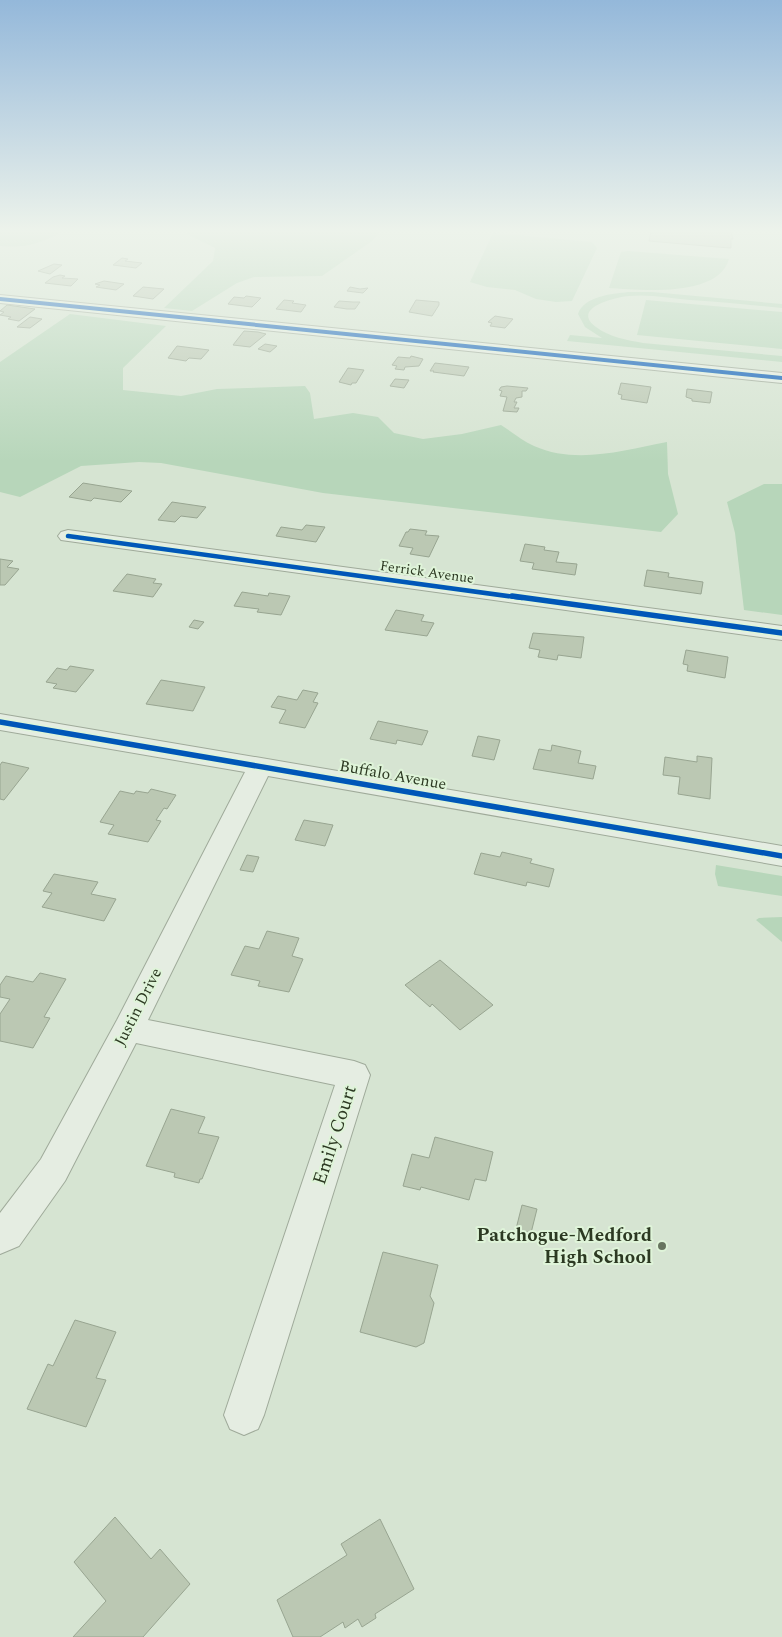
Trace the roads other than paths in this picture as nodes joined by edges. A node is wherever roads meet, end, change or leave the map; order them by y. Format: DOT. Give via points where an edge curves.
graph roads {
  1 [pos="93,308"];
  2 [pos="782,378"];
  3 [pos="68,536"];
  4 [pos="782,634"];
  5 [pos="0,722"];
  6 [pos="261,766"];
  7 [pos="782,856"];
  8 [pos="128,1029"];
  9 [pos="0,1237"];
  10 [pos="244,1416"];
  1 -- 2 [label="street"];
  3 -- 4 [label="street, Ferrick Avenue"];
  5 -- 6 [label="street, Buffalo Avenue"];
  6 -- 7 [label="street, Buffalo Avenue"];
  6 -- 8 [label="street, Justin Drive"];
  8 -- 9 [label="street, Justin Drive" via="53,1170 6,1234"];
  8 -- 10 [label="street, Emily Court" via="354,1075"];
}
